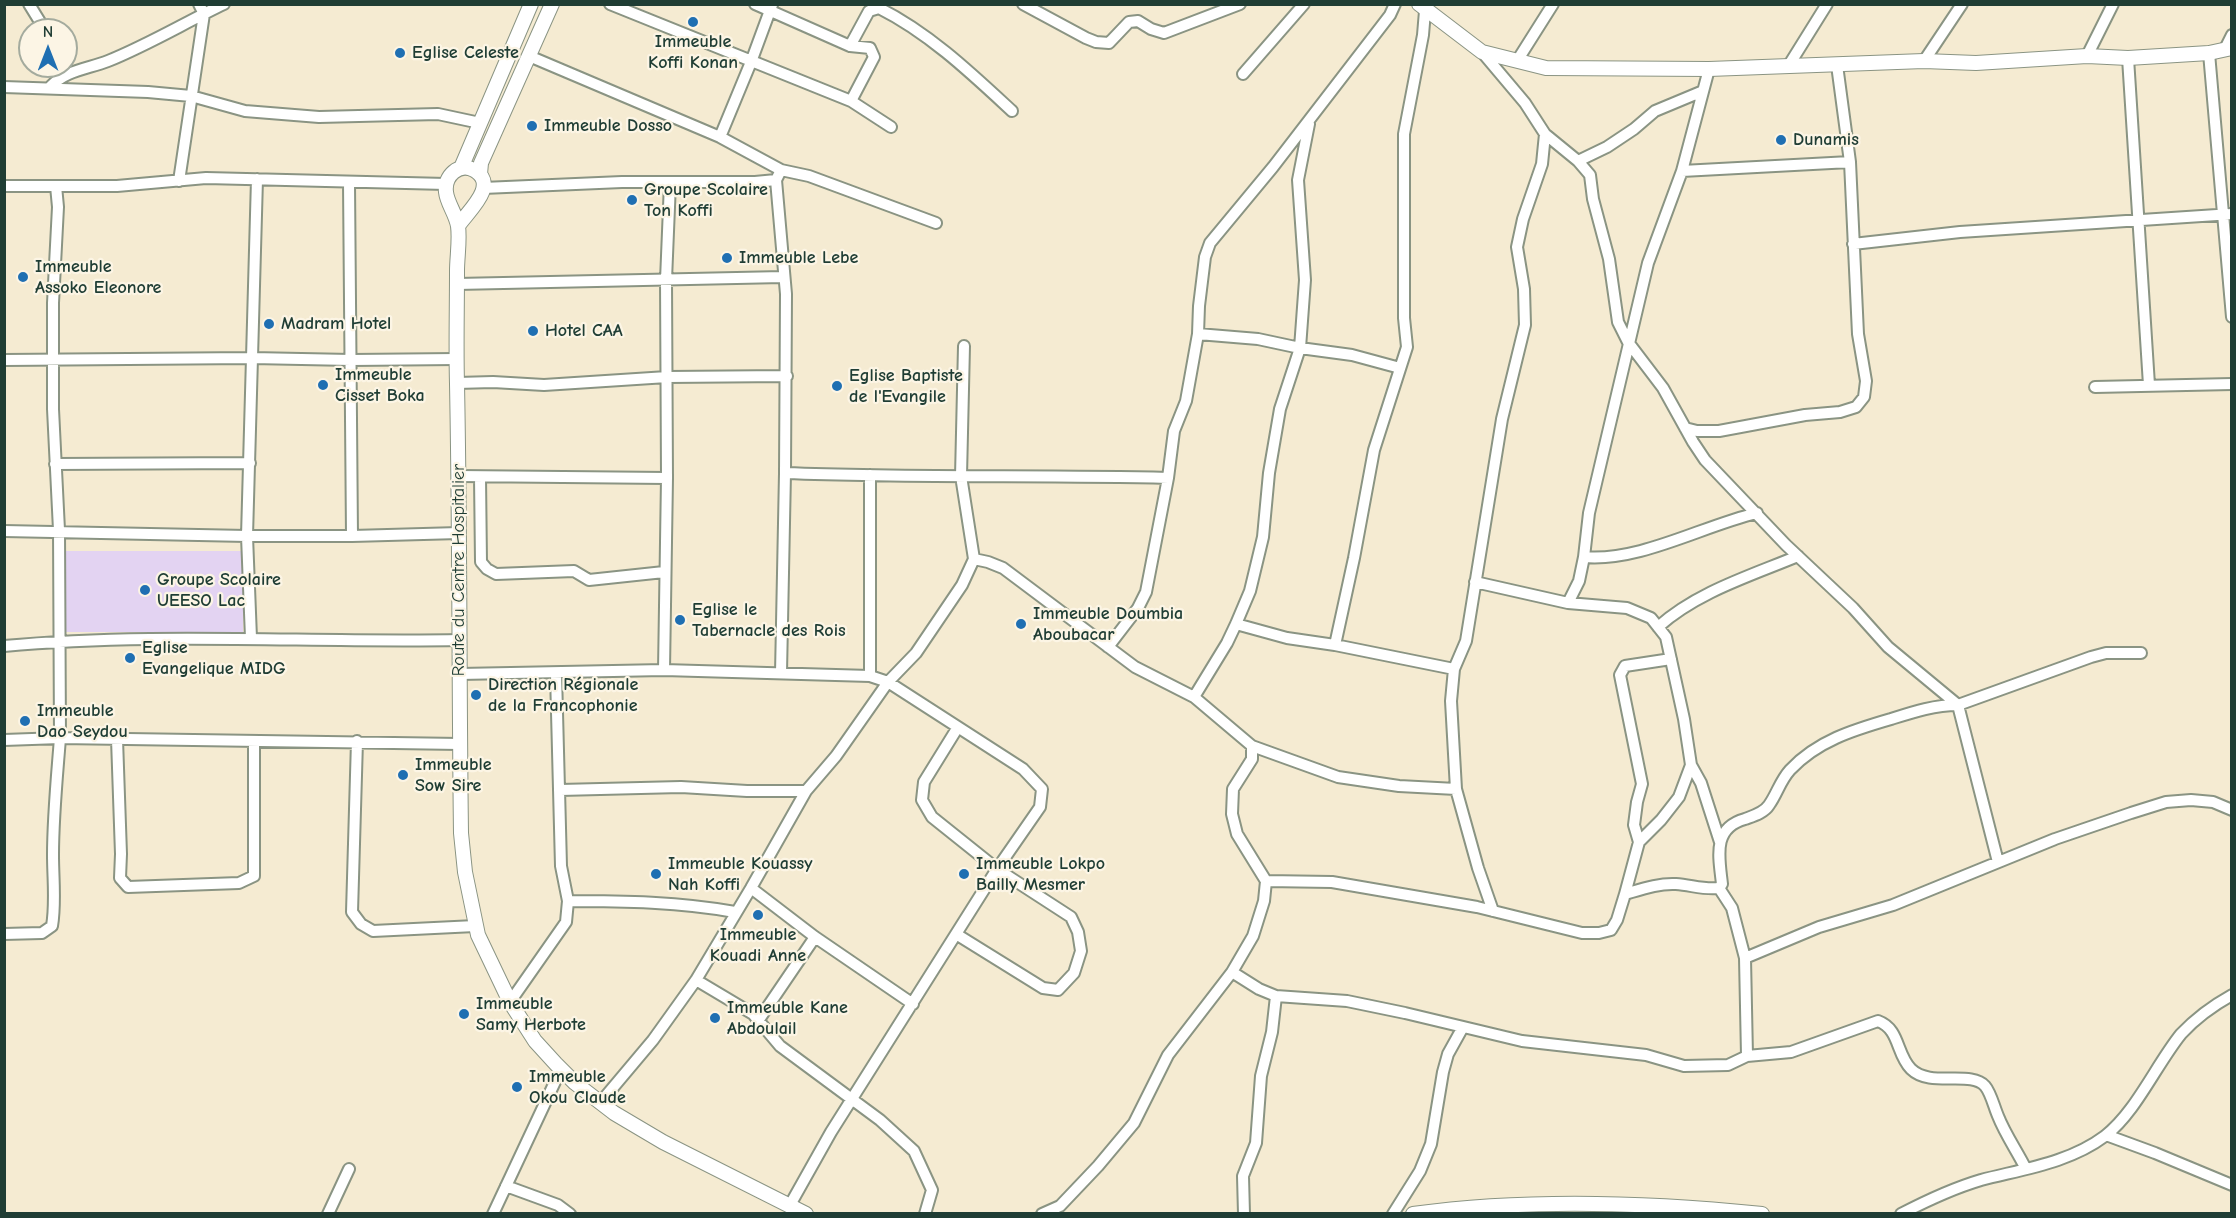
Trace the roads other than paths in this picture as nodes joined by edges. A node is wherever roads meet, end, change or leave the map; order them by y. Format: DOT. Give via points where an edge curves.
graph roads {
  1 [pos="29,4"];
  2 [pos="224,4"];
  3 [pos="531,4"];
  4 [pos="552,4"];
  5 [pos="610,4"];
  6 [pos="755,4"];
  7 [pos="1023,4"];
  8 [pos="1240,4"];
  9 [pos="1304,4"];
  10 [pos="1395,4"];
  11 [pos="1553,4"];
  12 [pos="1827,4"];
  13 [pos="1962,4"];
  14 [pos="2113,4"];
  15 [pos="771,8"];
  16 [pos="1422,8"];
  17 [pos="201,9"];
  18 [pos="38,18"];
  19 [pos="2232,35"];
  20 [pos="850,46"];
  21 [pos="2228,49"];
  22 [pos="1482,52"];
  23 [pos="2209,53"];
  24 [pos="529,56"];
  25 [pos="2087,56"];
  26 [pos="2128,58"];
  27 [pos="1517,61"];
  28 [pos="1924,61"];
  29 [pos="752,62"];
  30 [pos="1789,65"];
  31 [pos="1837,65"];
  32 [pos="1709,69"];
  33 [pos="1243,74"];
  34 [pos="55,78"];
  35 [pos="54,83"];
  36 [pos="4,87"];
  37 [pos="1703,91"];
  38 [pos="191,96"];
  39 [pos="851,101"];
  40 [pos="1012,111"];
  41 [pos="1310,118"];
  42 [pos="480,123"];
  43 [pos="891,127"];
  44 [pos="1545,134"];
  45 [pos="720,136"];
  46 [pos="1578,162"];
  47 [pos="1850,162"];
  48 [pos="461,168"];
  49 [pos="1682,171"];
  50 [pos="480,174"];
  51 [pos="778,175"];
  52 [pos="257,179"];
  53 [pos="179,181"];
  54 [pos="350,183"];
  55 [pos="670,183"];
  56 [pos="446,184"];
  57 [pos="4,186"];
  58 [pos="56,186"];
  59 [pos="483,188"];
  60 [pos="450,202"];
  61 [pos="472,207"];
  62 [pos="2227,214"];
  63 [pos="2137,220"];
  64 [pos="936,223"];
  65 [pos="458,226"];
  66 [pos="1853,244"];
  67 [pos="783,277"];
  68 [pos="666,279"];
  69 [pos="457,284"];
  70 [pos="2232,317"];
  71 [pos="1198,334"];
  72 [pos="1628,342"];
  73 [pos="964,346"];
  74 [pos="1300,348"];
  75 [pos="54,358"];
  76 [pos="252,358"];
  77 [pos="457,359"];
  78 [pos="4,360"];
  79 [pos="351,360"];
  80 [pos="1400,368"];
  81 [pos="787,376"];
  82 [pos="667,377"];
  83 [pos="457,383"];
  84 [pos="2232,384"];
  85 [pos="2149,385"];
  86 [pos="2095,387"];
  87 [pos="1685,428"];
  88 [pos="250,463"];
  89 [pos="55,464"];
  90 [pos="785,473"];
  91 [pos="870,476"];
  92 [pos="961,476"];
  93 [pos="459,477"];
  94 [pos="480,477"];
  95 [pos="667,478"];
  96 [pos="1168,478"];
  97 [pos="1757,513"];
  98 [pos="59,530"];
  99 [pos="4,531"];
  100 [pos="459,533"];
  101 [pos="247,536"];
  102 [pos="351,536"];
  103 [pos="1798,556"];
  104 [pos="1584,557"];
  105 [pos="974,559"];
  106 [pos="664,572"];
  107 [pos="1475,582"];
  108 [pos="1568,603"];
  109 [pos="1236,624"];
  110 [pos="1658,627"];
  111 [pos="251,638"];
  112 [pos="59,640"];
  113 [pos="460,640"];
  114 [pos="1335,645"];
  115 [pos="4,646"];
  116 [pos="1108,647"];
  117 [pos="2141,653"];
  118 [pos="1671,659"];
  119 [pos="1454,669"];
  120 [pos="664,670"];
  121 [pos="781,673"];
  122 [pos="460,674"];
  123 [pos="556,674"];
  124 [pos="870,676"];
  125 [pos="888,682"];
  126 [pos="1194,697"];
  127 [pos="1958,705"];
  128 [pos="958,727"];
  129 [pos="60,738"];
  130 [pos="117,739"];
  131 [pos="4,740"];
  132 [pos="357,741"];
  133 [pos="254,742"];
  134 [pos="460,744"];
  135 [pos="1252,746"];
  136 [pos="1691,765"];
  137 [pos="1456,789"];
  138 [pos="560,790"];
  139 [pos="806,791"];
  140 [pos="2232,810"];
  141 [pos="1639,842"];
  142 [pos="1720,842"];
  143 [pos="1998,862"];
  144 [pos="997,869"];
  145 [pos="1266,881"];
  146 [pos="751,888"];
  147 [pos="1719,888"];
  148 [pos="1625,894"];
  149 [pos="568,901"];
  150 [pos="1493,911"];
  151 [pos="735,912"];
  152 [pos="474,926"];
  153 [pos="4,934"];
  154 [pos="957,934"];
  155 [pos="815,937"];
  156 [pos="1745,958"];
  157 [pos="1232,972"];
  158 [pos="696,980"];
  159 [pos="2232,995"];
  160 [pos="1276,996"];
  161 [pos="510,1002"];
  162 [pos="913,1004"];
  163 [pos="758,1022"];
  164 [pos="1462,1027"];
  165 [pos="1747,1056"];
  166 [pos="561,1069"];
  167 [pos="852,1100"];
  168 [pos="600,1103"];
  169 [pos="2106,1135"];
  170 [pos="349,1169"];
  171 [pos="2026,1169"];
  172 [pos="2232,1185"];
  173 [pos="506,1186"];
  174 [pos="790,1205"];
  175 [pos="328,1214"];
  176 [pos="493,1214"];
  177 [pos="570,1214"];
  178 [pos="806,1214"];
  179 [pos="926,1214"];
  180 [pos="1042,1214"];
  181 [pos="1244,1214"];
  182 [pos="1393,1214"];
  183 [pos="1413,1214"];
  184 [pos="1762,1214"];
  185 [pos="1901,1214"];
  1 -- 18 [label="street"];
  2 -- 17 [label="street"];
  3 -- 42 [label="street"];
  4 -- 24 [label="street"];
  5 -- 29 [label="street"];
  6 -- 15 [label="street"];
  7 -- 8 [label="street" via="1086,38 1109,43 1129,22 1138,21 1164,33"];
  9 -- 33 [label="street"];
  10 -- 41 [label="street"];
  11 -- 27 [label="street"];
  12 -- 30 [label="street"];
  13 -- 28 [label="street"];
  14 -- 25 [label="street"];
  15 -- 20 [label="street"];
  15 -- 29 [label="street"];
  16 -- 22 [label="street"];
  16 -- 80 [label="street" via="1424,35 1404,134 1407,347"];
  17 -- 35 [label="street" via="107,61 71,72"];
  17 -- 38 [label="street"];
  19 -- 21 [label="street"];
  20 -- 39 [label="street" via="870,48 874,57"];
  20 -- 40 [label="street" via="869,11 879,8 916,30"];
  21 -- 23 [label="street"];
  22 -- 27 [label="street"];
  22 -- 44 [label="street" via="1525,103"];
  23 -- 26 [label="street"];
  23 -- 62 [label="street"];
  24 -- 45 [label="street"];
  24 -- 50 [label="street" via="481,163"];
  25 -- 26 [label="street"];
  25 -- 28 [label="street" via="1976,63"];
  26 -- 63 [label="street"];
  27 -- 32 [label="street" via="1546,68"];
  28 -- 31 [label="street"];
  29 -- 39 [label="street"];
  29 -- 45 [label="street"];
  30 -- 31 [label="street"];
  30 -- 32 [label="street"];
  31 -- 47 [label="street"];
  32 -- 37 [label="street"];
  34 -- 35 [label="street"];
  35 -- 36 [label="street"];
  35 -- 38 [label="street"];
  37 -- 46 [label="street" via="1655,111 1607,147"];
  37 -- 49 [label="street"];
  38 -- 42 [label="street" via="245,111 318,117 438,114"];
  38 -- 53 [label="street"];
  39 -- 43 [label="street"];
  41 -- 71 [label="street" via="1210,243 1204,257"];
  41 -- 74 [label="street" via="1298,180 1305,279"];
  42 -- 48 [label="street"];
  44 -- 46 [label="street"];
  44 -- 107 [label="street" via="1542,164 1517,247 1525,325 1502,419"];
  45 -- 51 [label="street"];
  46 -- 72 [label="street" via="1590,175 1618,321"];
  47 -- 49 [label="street"];
  47 -- 66 [label="street"];
  48 -- 50 [label="street"];
  48 -- 56 [label="street" via="448,177"];
  49 -- 72 [label="street" via="1648,263"];
  50 -- 59 [label="street"];
  51 -- 55 [label="street"];
  51 -- 64 [label="street" via="809,176"];
  51 -- 67 [label="street"];
  52 -- 53 [label="street"];
  52 -- 54 [label="street"];
  52 -- 76 [label="street"];
  53 -- 58 [label="street"];
  54 -- 56 [label="street"];
  54 -- 79 [label="street"];
  55 -- 59 [label="street"];
  55 -- 68 [label="street"];
  56 -- 60 [label="street"];
  57 -- 58 [label="street"];
  58 -- 75 [label="street"];
  59 -- 61 [label="street" via="482,196"];
  60 -- 61 [label="street"];
  60 -- 65 [label="street, Route du Centre Hospitalier"];
  61 -- 65 [label="street"];
  62 -- 63 [label="street"];
  62 -- 70 [label="street"];
  63 -- 66 [label="street"];
  63 -- 85 [label="street"];
  65 -- 69 [label="street, Route du Centre Hospitalier"];
  66 -- 87 [label="street" via="1858,334 1866,381 1864,397 1856,407 1719,431"];
  67 -- 68 [label="street"];
  67 -- 81 [label="street"];
  68 -- 69 [label="street"];
  68 -- 82 [label="street"];
  69 -- 77 [label="street, Route du Centre Hospitalier"];
  71 -- 74 [label="street" via="1258,339"];
  71 -- 96 [label="street" via="1186,401 1174,431"];
  72 -- 87 [label="street" via="1663,388"];
  72 -- 104 [label="street" via="1589,513"];
  73 -- 92 [label="street"];
  74 -- 80 [label="street" via="1352,355"];
  74 -- 109 [label="street" via="1280,409 1263,537 1250,591"];
  75 -- 76 [label="street"];
  75 -- 78 [label="street"];
  75 -- 89 [label="street"];
  76 -- 79 [label="street"];
  76 -- 88 [label="street"];
  77 -- 79 [label="street"];
  77 -- 83 [label="street, Route du Centre Hospitalier"];
  79 -- 102 [label="street"];
  80 -- 114 [label="street" via="1374,450"];
  81 -- 82 [label="street"];
  81 -- 90 [label="street"];
  82 -- 83 [label="street" via="544,385"];
  82 -- 95 [label="street"];
  83 -- 93 [label="street, Route du Centre Hospitalier"];
  84 -- 85 [label="street"];
  85 -- 86 [label="street"];
  87 -- 97 [label="street" via="1706,460"];
  88 -- 89 [label="street"];
  88 -- 101 [label="street"];
  89 -- 98 [label="street"];
  90 -- 91 [label="street"];
  90 -- 121 [label="street"];
  91 -- 92 [label="street"];
  91 -- 124 [label="street"];
  92 -- 96 [label="street"];
  92 -- 105 [label="street"];
  93 -- 94 [label="street"];
  93 -- 100 [label="street, Route du Centre Hospitalier"];
  94 -- 95 [label="street"];
  94 -- 106 [label="street" via="481,562 496,574 574,571 589,580"];
  95 -- 106 [label="street"];
  96 -- 116 [label="street" via="1146,592"];
  97 -- 103 [label="street"];
  97 -- 104 [label="street" via="1636,552 1603,559"];
  98 -- 99 [label="street"];
  98 -- 101 [label="street"];
  98 -- 112 [label="street"];
  100 -- 102 [label="street"];
  100 -- 113 [label="street, Route du Centre Hospitalier"];
  101 -- 102 [label="street"];
  101 -- 111 [label="street"];
  103 -- 110 [label="street" via="1697,599 1676,610"];
  103 -- 127 [label="street" via="1854,608 1888,647"];
  104 -- 108 [label="street" via="1579,581"];
  105 -- 116 [label="street" via="1003,568"];
  105 -- 125 [label="street" via="962,585 916,653"];
  106 -- 120 [label="street"];
  107 -- 108 [label="street"];
  107 -- 119 [label="street" via="1466,641"];
  108 -- 110 [label="street" via="1627,608 1651,618"];
  109 -- 114 [label="street" via="1287,638"];
  109 -- 126 [label="street"];
  110 -- 118 [label="street" via="1666,637"];
  111 -- 112 [label="street"];
  111 -- 113 [label="street"];
  112 -- 115 [label="street"];
  112 -- 129 [label="street"];
  113 -- 122 [label="street, Route du Centre Hospitalier"];
  114 -- 119 [label="street"];
  116 -- 126 [label="street" via="1135,667"];
  117 -- 127 [label="street" via="2098,655"];
  118 -- 136 [label="street"];
  118 -- 141 [label="street" via="1625,666 1620,675 1642,784 1634,825"];
  119 -- 137 [label="street" via="1451,701"];
  120 -- 121 [label="street"];
  120 -- 123 [label="street"];
  121 -- 124 [label="street"];
  122 -- 123 [label="street"];
  122 -- 134 [label="street, Route du Centre Hospitalier"];
  123 -- 138 [label="street"];
  124 -- 125 [label="street"];
  125 -- 128 [label="street"];
  125 -- 139 [label="street"];
  126 -- 135 [label="street"];
  127 -- 142 [label="street" via="1926,708 1851,731 1817,747 1788,772 1768,806 1725,830"];
  127 -- 143 [label="street"];
  128 -- 144 [label="street" via="924,782 922,800 932,817"];
  128 -- 144 [label="street" via="1023,769 1042,789 1040,807"];
  129 -- 130 [label="street"];
  129 -- 131 [label="street"];
  129 -- 153 [label="street" via="52,926 42,933"];
  130 -- 133 [label="street"];
  130 -- 133 [label="street" via="120,878 128,887 239,883 254,876"];
  132 -- 133 [label="street"];
  132 -- 134 [label="street"];
  132 -- 152 [label="street" via="352,912 373,931"];
  134 -- 152 [label="street, Route du Centre Hospitalier" via="461,833"];
  135 -- 137 [label="street" via="1338,777"];
  135 -- 145 [label="street" via="1252,759 1233,789 1232,814 1237,834"];
  136 -- 141 [label="street" via="1679,797"];
  136 -- 142 [label="street" via="1701,783"];
  137 -- 150 [label="street"];
  138 -- 139 [label="street"];
  138 -- 149 [label="street" via="561,866"];
  139 -- 146 [label="street"];
  140 -- 143 [label="street" via="2213,802 2166,802 2055,838"];
  141 -- 148 [label="street"];
  142 -- 147 [label="street"];
  143 -- 156 [label="street" via="1893,906 1819,927"];
  144 -- 154 [label="street"];
  144 -- 154 [label="street" via="1071,917 1081,951 1074,973 1058,990 1043,988"];
  145 -- 150 [label="street" via="1332,882"];
  145 -- 157 [label="street" via="1253,936"];
  146 -- 151 [label="street"];
  146 -- 155 [label="street"];
  147 -- 148 [label="street" via="1663,884"];
  147 -- 156 [label="street" via="1731,908"];
  148 -- 150 [label="street" via="1611,930 1599,933 1582,933"];
  149 -- 151 [label="street" via="636,901"];
  149 -- 161 [label="street" via="566,922"];
  151 -- 158 [label="street"];
  152 -- 161 [label="street, Route du Centre Hospitalier"];
  154 -- 162 [label="street"];
  155 -- 162 [label="street"];
  155 -- 163 [label="street"];
  156 -- 165 [label="street"];
  157 -- 160 [label="street"];
  157 -- 180 [label="street" via="1168,1055 1134,1123 1060,1206"];
  158 -- 163 [label="street" via="753,1014"];
  158 -- 168 [label="street" via="653,1040"];
  159 -- 169 [label="street" via="2182,1033 2130,1108"];
  160 -- 164 [label="street" via="1347,1001"];
  160 -- 181 [label="street" via="1261,1076 1256,1143 1243,1176"];
  161 -- 166 [label="street, Route du Centre Hospitalier" via="535,1041"];
  162 -- 167 [label="street"];
  163 -- 167 [label="street" via="780,1046"];
  164 -- 165 [label="street" via="1522,1041 1646,1055 1684,1065 1728,1065"];
  164 -- 182 [label="street" via="1443,1072 1431,1144 1420,1171"];
  165 -- 171 [label="street" via="1791,1052 1878,1022 1884,1024 1893,1032 1910,1068 1919,1074 1977,1081 1986,1086"];
  166 -- 168 [label="street, Route du Centre Hospitalier"];
  166 -- 173 [label="street"];
  167 -- 174 [label="street"];
  167 -- 179 [label="street" via="914,1151 932,1190"];
  168 -- 174 [label="street, Route du Centre Hospitalier" via="663,1142"];
  169 -- 171 [label="street" via="2054,1162"];
  169 -- 172 [label="street"];
  170 -- 175 [label="street"];
  171 -- 185 [label="street" via="1978,1181"];
  173 -- 176 [label="street"];
  173 -- 177 [label="street" via="558,1205"];
  174 -- 178 [label="street, Route du Centre Hospitalier"];
  183 -- 184 [label="street" via="1489,1204 1619,1203"];
}
